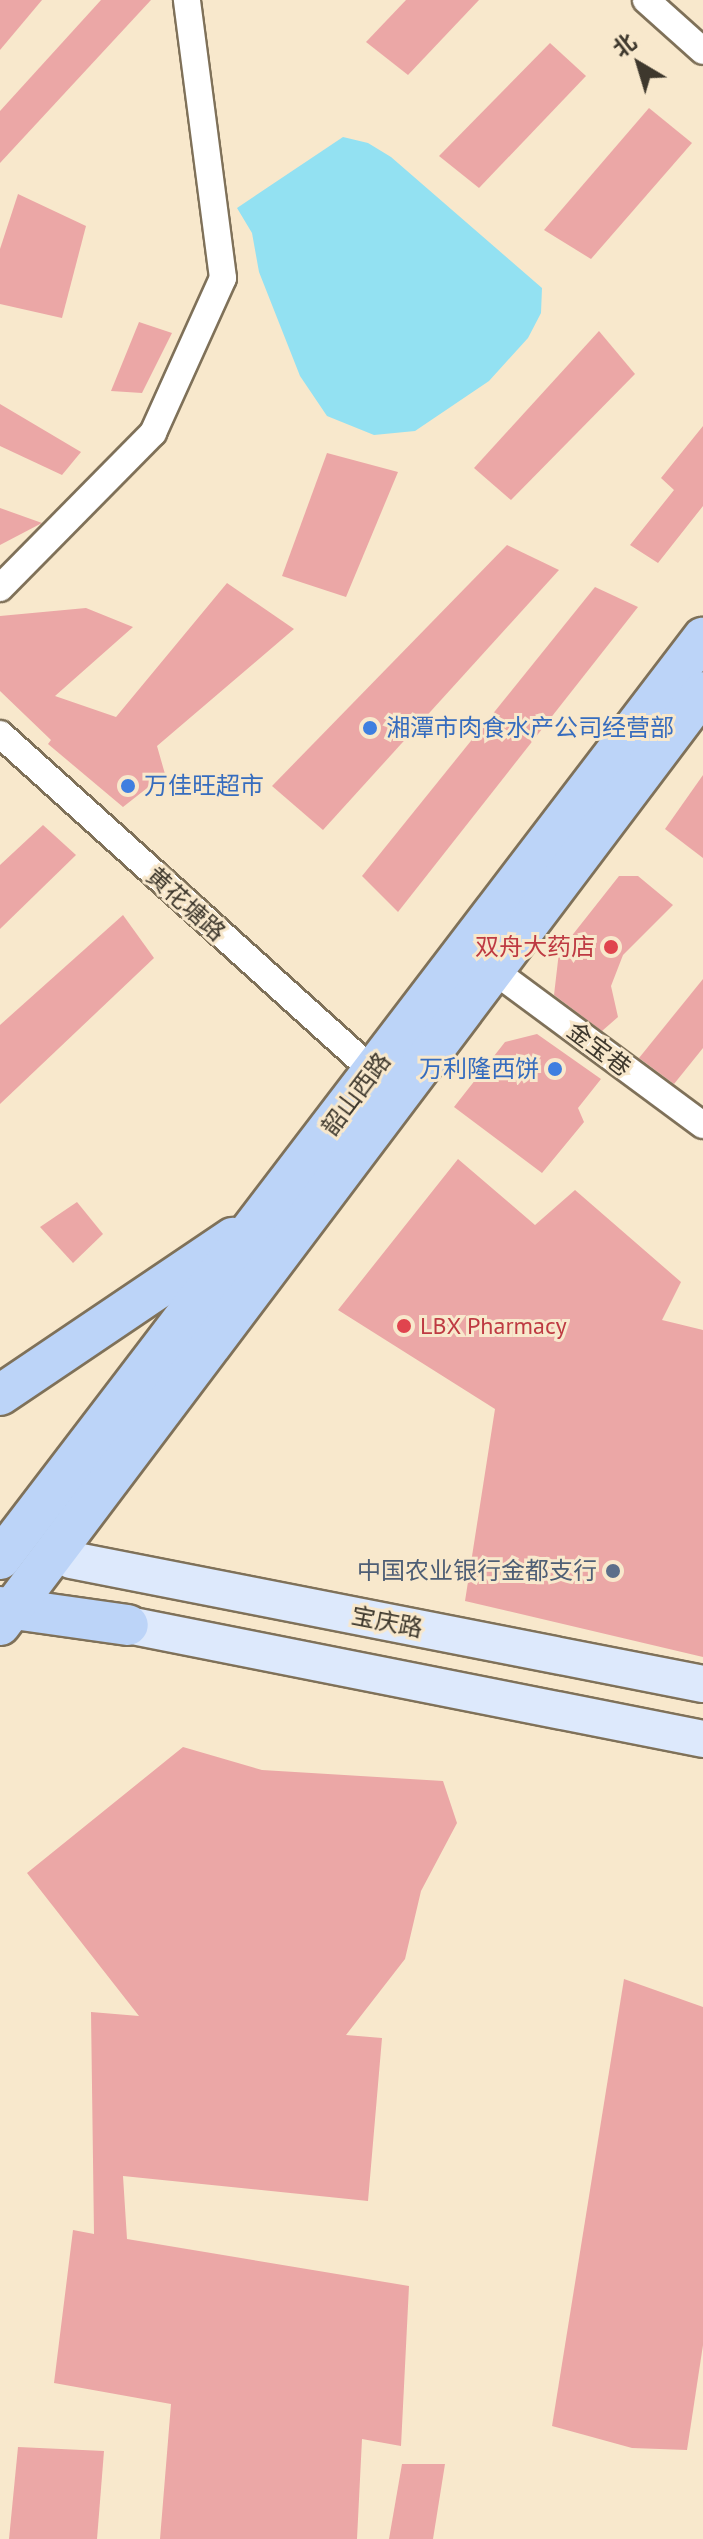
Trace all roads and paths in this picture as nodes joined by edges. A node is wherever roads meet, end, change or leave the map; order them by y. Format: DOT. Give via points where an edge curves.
graph roads {
  1 [pos="187,0"];
  2 [pos="646,0"];
  3 [pos="703,51"];
  4 [pos="0,588"];
  5 [pos="703,638"];
  6 [pos="703,692"];
  7 [pos="0,734"];
  8 [pos="496,972"];
  9 [pos="373,1071"];
  10 [pos="703,1125"];
  11 [pos="260,1220"];
  12 [pos="0,1395"];
  13 [pos="3,1553"];
  14 [pos="61,1557"];
  15 [pos="4,1613"];
  16 [pos="128,1625"];
  17 [pos="703,1684"];
  18 [pos="703,1739"];
  1 -- 4 [label="street" via="223,278 153,433"];
  2 -- 3 [label="street"];
  5 -- 9 [label="main road, 韶山西路"];
  6 -- 8 [label="main road, 韶山西路"];
  7 -- 9 [label="street, 黄花塘路"];
  8 -- 10 [label="street, 金宝巷"];
  8 -- 14 [label="main road, 韶山西路"];
  9 -- 11 [label="main road, 韶山西路"];
  11 -- 12 [label="main road"];
  11 -- 13 [label="main road, 韶山西路"];
  13 -- 14 [label="main road"];
  14 -- 15 [label="main road, 韶山西路"];
  14 -- 17 [label="street, 宝庆路"];
  15 -- 16 [label="main road"];
  16 -- 18 [label="street"];
}
